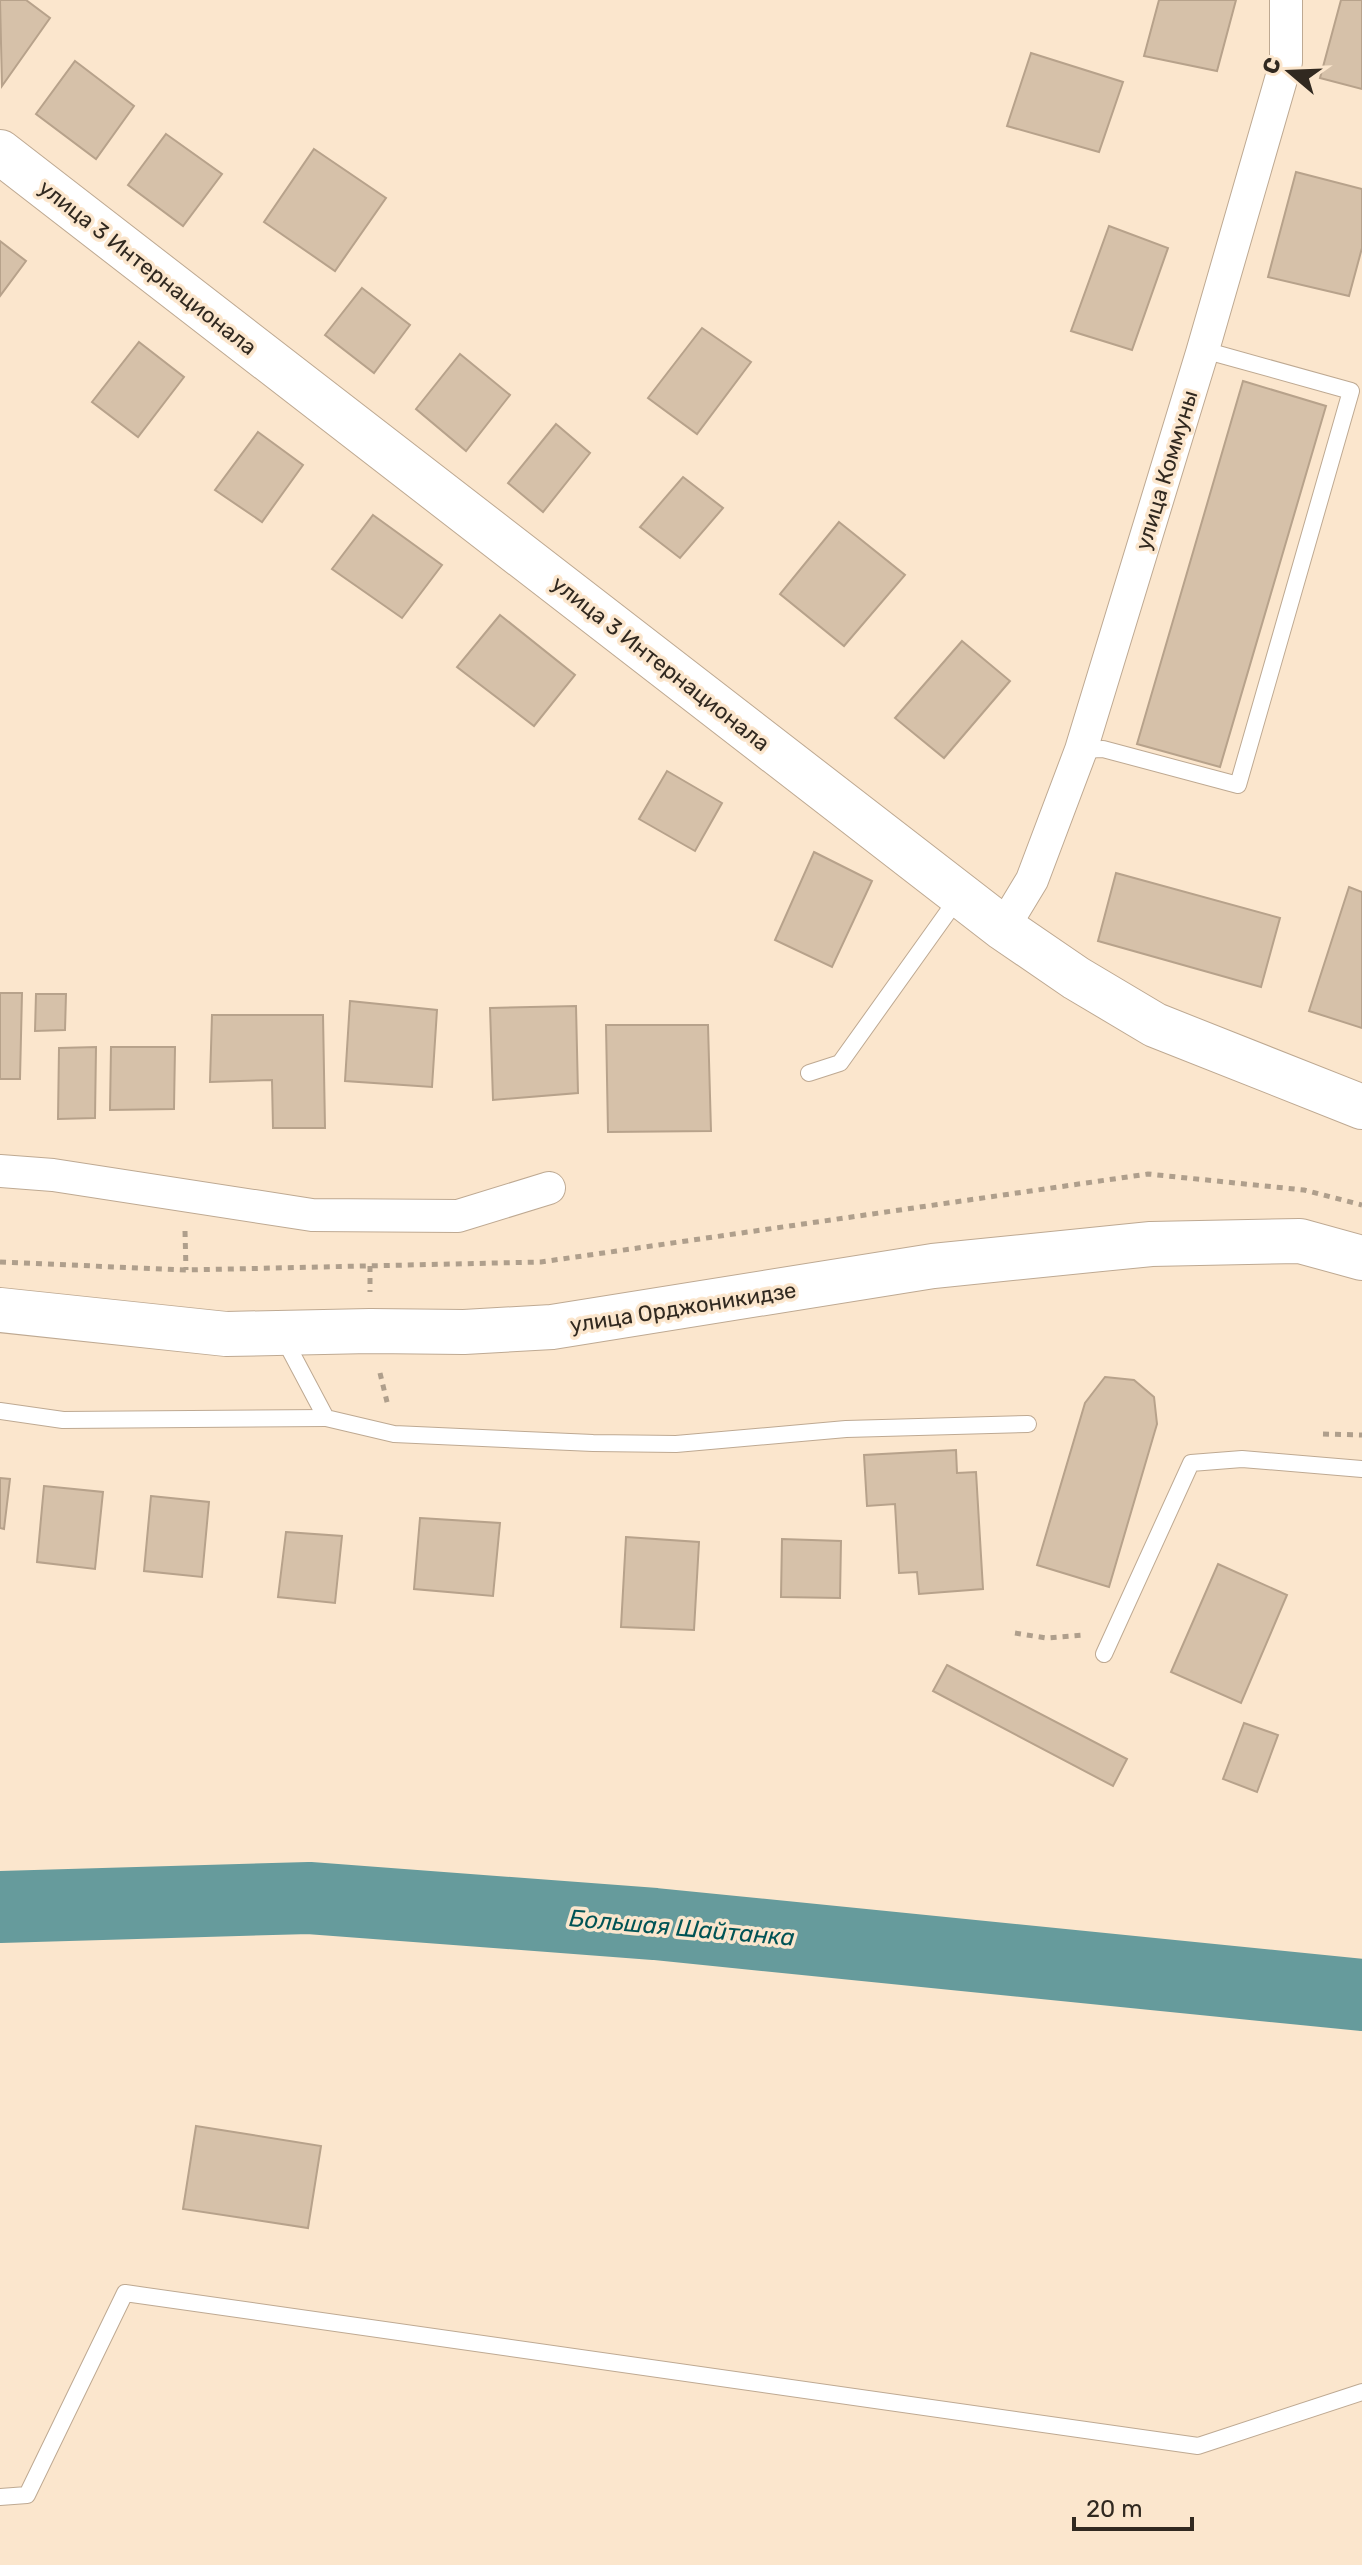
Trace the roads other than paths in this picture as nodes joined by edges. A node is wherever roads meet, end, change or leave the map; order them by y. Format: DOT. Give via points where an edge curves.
graph roads {
  1 [pos="1286,0"];
  2 [pos="0,152"];
  3 [pos="1202,353"];
  4 [pos="1081,750"];
  5 [pos="961,894"];
  6 [pos="1003,928"];
  7 [pos="809,1073"];
  8 [pos="1362,1107"];
  9 [pos="0,1171"];
  10 [pos="549,1188"];
  11 [pos="1362,1258"];
  12 [pos="0,1310"];
  13 [pos="281,1332"];
  14 [pos="0,1411"];
  15 [pos="326,1418"];
  16 [pos="1028,1424"];
  17 [pos="1362,1469"];
  18 [pos="1104,1654"];
  19 [pos="1362,2392"];
  20 [pos="0,2497"];
  1 -- 3 [label="street, улица Коммуны" via="1286,62"];
  2 -- 5 [label="street, улица 3 Интернационала"];
  3 -- 4 [label="street, улица Коммуны"];
  3 -- 4 [label="lane" via="1351,391 1238,785 1103,749"];
  4 -- 6 [label="street, улица Коммуны" via="1032,880"];
  5 -- 6 [label="street, улица 3 Интернационала"];
  5 -- 7 [label="lane" via="840,1063"];
  6 -- 8 [label="street, улица 3 Интернационала" via="1155,1025"];
  9 -- 10 [label="street" via="312,1215 458,1216"];
  11 -- 13 [label="street, улица Орджоникидзе" via="1300,1241 1151,1244 933,1266 552,1327"];
  12 -- 13 [label="street, улица Орджоникидзе" via="226,1334"];
  13 -- 15 [label="lane"];
  14 -- 15 [label="lane" via="63,1420"];
  15 -- 16 [label="lane" via="394,1434 607,1444"];
  17 -- 18 [label="lane" via="1242,1459 1191,1463"];
  19 -- 20 [label="lane" via="1198,2446 125,2293 27,2495"];
}
